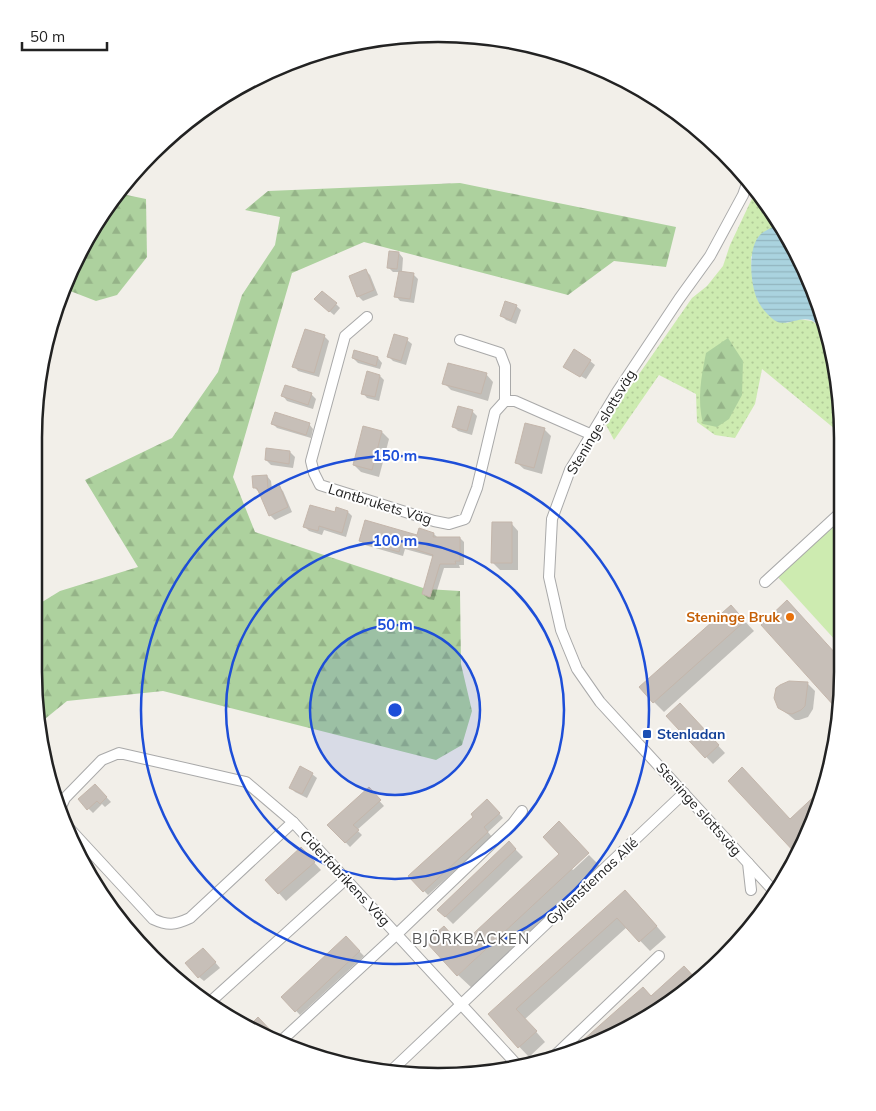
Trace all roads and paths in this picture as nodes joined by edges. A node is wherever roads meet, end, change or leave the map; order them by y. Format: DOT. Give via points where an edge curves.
graph roads {
  1 [pos="745,189"];
  2 [pos="367,317"];
  3 [pos="460,340"];
  4 [pos="505,402"];
  5 [pos="590,434"];
  6 [pos="834,519"];
  7 [pos="765,582"];
  8 [pos="684,793"];
  9 [pos="64,801"];
  10 [pos="522,811"];
  11 [pos="293,822"];
  12 [pos="79,839"];
  13 [pos="748,863"];
  14 [pos="346,879"];
  15 [pos="771,887"];
  16 [pos="751,890"];
  17 [pos="397,934"];
  18 [pos="659,956"];
  19 [pos="214,999"];
  20 [pos="461,1004"];
  21 [pos="285,1037"];
  22 [pos="562,1049"];
  23 [pos="514,1061"];
  24 [pos="396,1066"];
  1 -- 5 [label="street, Steninge slottsväg" via="710,256"];
  2 -- 4 [label="street, Lantbrukets Väg" via="345,336 311,461 320,485 434,521 450,524 465,519 477,488 494,412"];
  3 -- 4 [label="street" via="500,353 504,366"];
  4 -- 5 [label="street" via="516,401"];
  5 -- 8 [label="street, Steninge slottsväg" via="570,470 552,519 549,577 560,630 577,669 600,702"];
  6 -- 7 [label="street"];
  8 -- 13 [label="street, Steninge slottsväg"];
  8 -- 20 [label="street, Gyllenstiernas Allé"];
  9 -- 11 [label="street, Ciderfabrikens Väg" via="102,760 119,753 246,782"];
  10 -- 17 [label="street"];
  11 -- 12 [label="street, Ciderfabrikens Väg" via="190,918 178,924 164,924 153,919"];
  11 -- 14 [label="street, Ciderfabrikens Väg"];
  13 -- 15 [label="street, Steninge slottsväg"];
  13 -- 16 [label="street, Steninge slottsväg"];
  14 -- 17 [label="street, Ciderfabrikens Väg"];
  14 -- 19 [label="street"];
  17 -- 20 [label="street, Ciderfabrikens Väg"];
  17 -- 21 [label="street"];
  18 -- 22 [label="street"];
  20 -- 23 [label="street, Ciderfabrikens Väg"];
  20 -- 24 [label="street, Gyllenstiernas Allé"];
}
